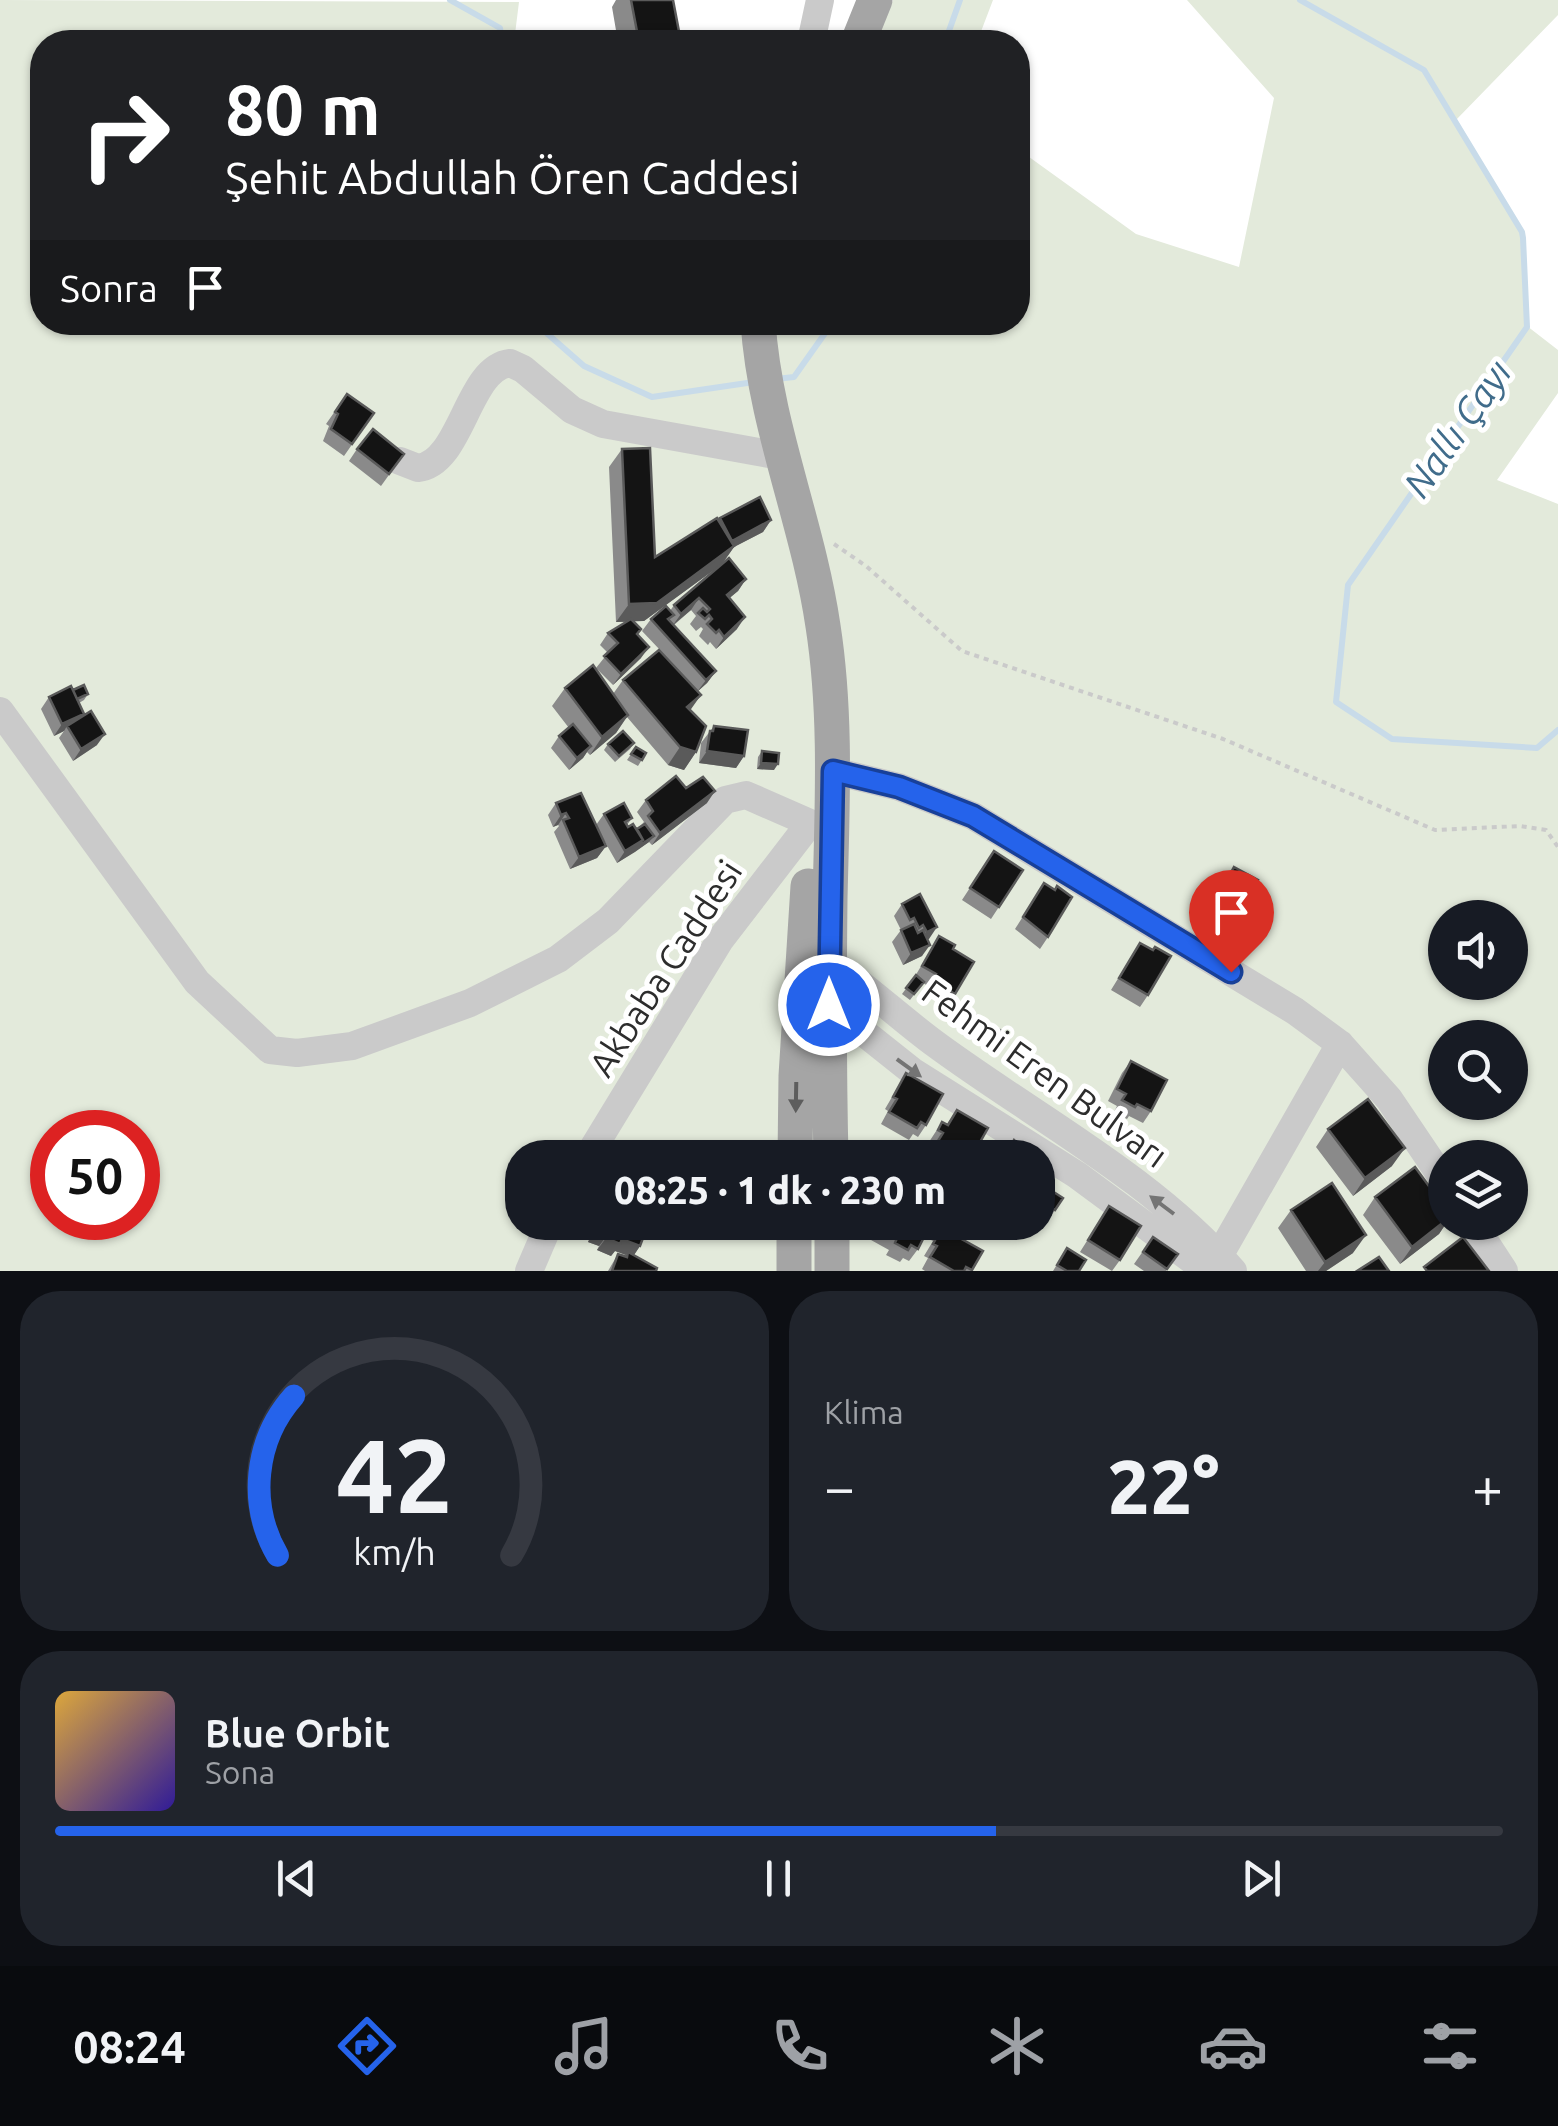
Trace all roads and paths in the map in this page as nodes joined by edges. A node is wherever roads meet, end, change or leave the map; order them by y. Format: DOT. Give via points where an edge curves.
graph roads {
  1 [pos="820,0"];
  2 [pos="876,0"];
  3 [pos="814,30"];
  4 [pos="863,30"];
  5 [pos="759,335"];
  6 [pos="768,408"];
  7 [pos="776,455"];
  8 [pos="400,460"];
  9 [pos="806,542"];
  10 [pos="0,710"];
  11 [pos="833,771"];
  12 [pos="810,823"];
  13 [pos="1558,847"];
  14 [pos="817,953"];
  15 [pos="815,999"];
  16 [pos="1340,1044"];
  17 [pos="598,1140"];
  18 [pos="797,1140"];
  19 [pos="829,1140"];
  20 [pos="1428,1157"];
  21 [pos="542,1240"];
  22 [pos="794,1240"];
  23 [pos="1484,1240"];
  24 [pos="1218,1267"];
  25 [pos="529,1271"];
  26 [pos="794,1271"];
  27 [pos="1504,1271"];
  1 -- 3 [label="street"];
  2 -- 4 [label="main road"];
  5 -- 6 [label="main road"];
  6 -- 7 [label="main road"];
  6 -- 9 [label="main road"];
  7 -- 8 [label="street" via="603,424 572,410 510,363 492,370 437,460 418,468"];
  7 -- 12 [label="main road" via="806,652"];
  9 -- 11 [label="main road" via="824,628"];
  9 -- 13 [label="path" via="838,544 962,651 1222,738 1435,830 1520,826 1546,830"];
  10 -- 12 [label="street" via="196,982 270,1050 352,1046 470,1003 558,959 608,922 726,800 746,795"];
  11 -- 14 [label="main road"];
  11 -- 16 [label="street" via="973,816"];
  12 -- 14 [label="main road"];
  12 -- 17 [label="street, Akbaba Caddesi" via="720,940"];
  14 -- 15 [label="main road"];
  24 -- 14 [label="street, Fehmi Eren Bulvarı, one-way" via="1202,1235"];
  15 -- 18 [label="main road, one-way"];
  15 -- 19 [label="main road"];
  15 -- 24 [label="street, Fehmi Eren Bulvarı, one-way" via="912,1071"];
  16 -- 20 [label="street"];
  16 -- 24 [label="street"];
  21 -- 25 [label="street"];
  22 -- 26 [label="main road"];
  23 -- 27 [label="street"];
}
